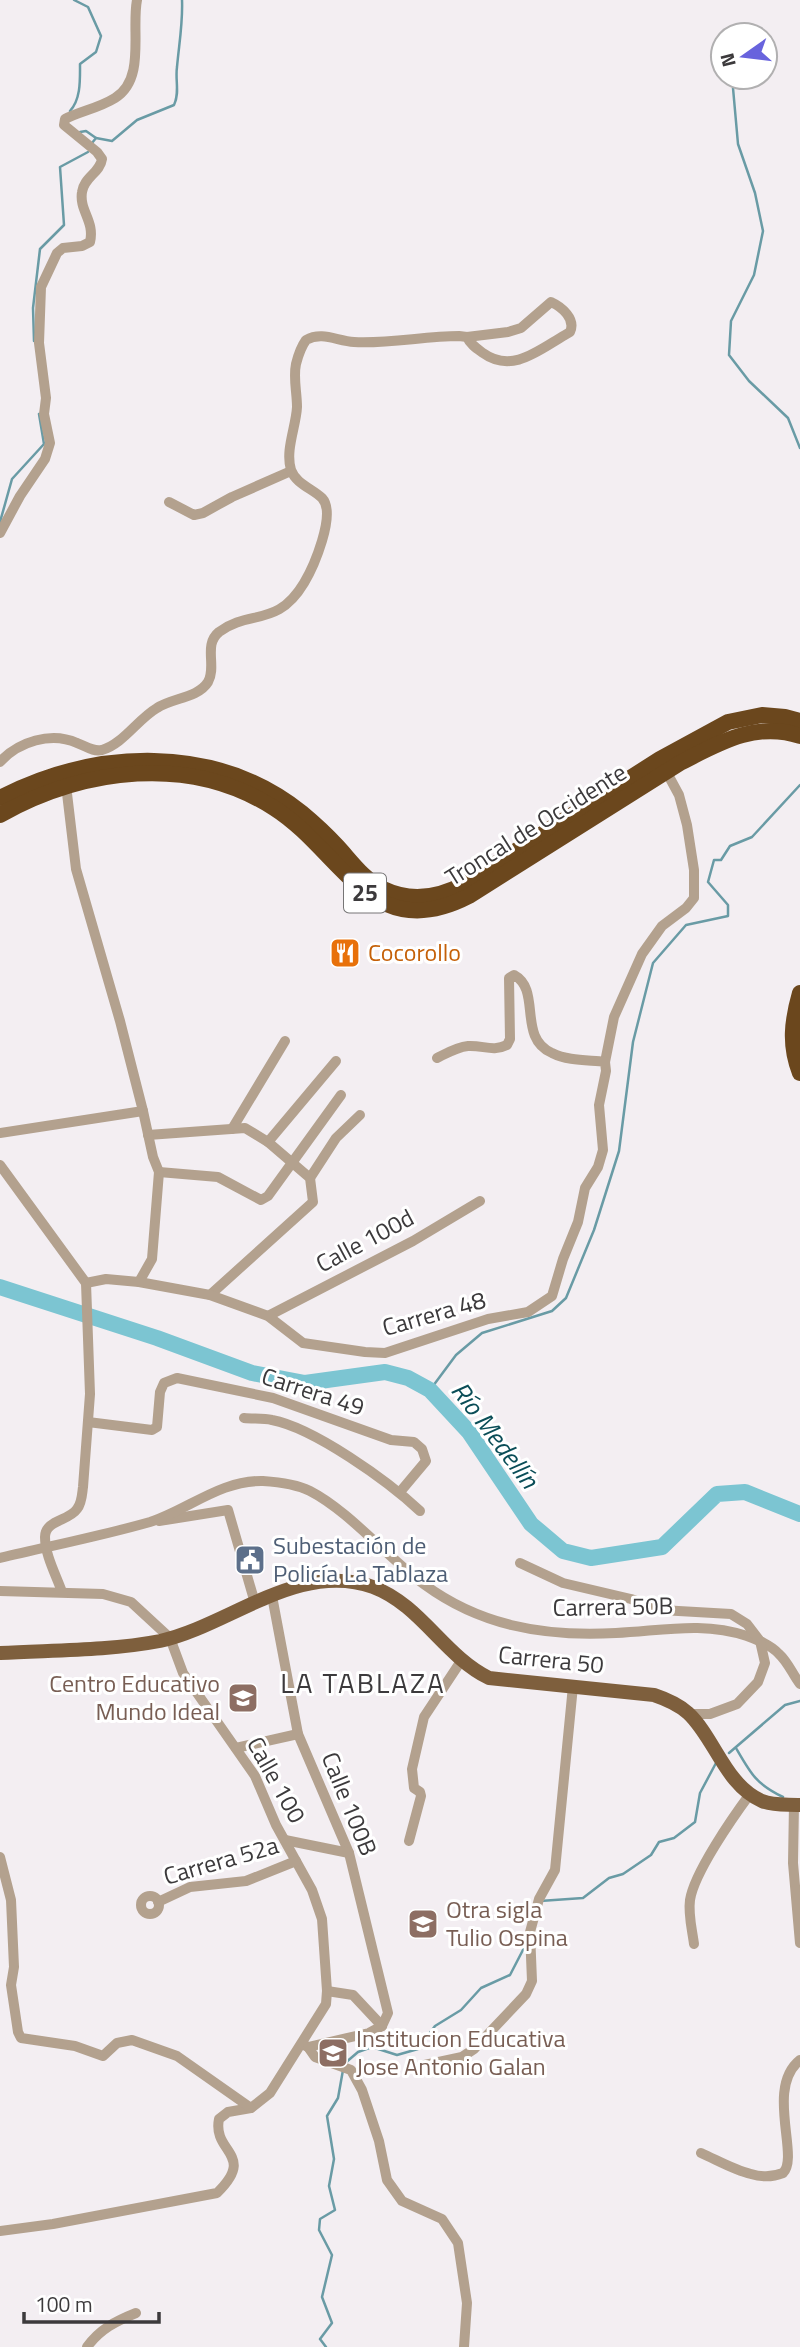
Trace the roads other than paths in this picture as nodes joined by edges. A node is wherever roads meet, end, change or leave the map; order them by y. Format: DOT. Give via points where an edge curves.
graph roads {
  1 [pos="137,0"];
  2 [pos="467,337"];
  3 [pos="292,471"];
  4 [pos="169,502"];
  5 [pos="0,533"];
  6 [pos="800,721"];
  7 [pos="800,736"];
  8 [pos="0,762"];
  9 [pos="666,771"];
  10 [pos="66,785"];
  11 [pos="0,798"];
  12 [pos="0,815"];
  13 [pos="800,993"];
  14 [pos="285,1041"];
  15 [pos="437,1058"];
  16 [pos="336,1061"];
  17 [pos="605,1062"];
  18 [pos="800,1073"];
  19 [pos="341,1095"];
  20 [pos="143,1111"];
  21 [pos="360,1115"];
  22 [pos="232,1129"];
  23 [pos="0,1133"];
  24 [pos="148,1135"];
  25 [pos="268,1142"];
  26 [pos="292,1161"];
  27 [pos="0,1165"];
  28 [pos="159,1172"];
  29 [pos="310,1178"];
  30 [pos="480,1201"];
  31 [pos="139,1282"];
  32 [pos="86,1283"];
  33 [pos="210,1295"];
  34 [pos="268,1316"];
  35 [pos="304,1409"];
  36 [pos="244,1418"];
  37 [pos="88,1422"];
  38 [pos="300,1429"];
  39 [pos="400,1492"];
  40 [pos="420,1511"];
  41 [pos="153,1521"];
  42 [pos="46,1547"];
  43 [pos="0,1558"];
  44 [pos="520,1563"];
  45 [pos="0,1591"];
  46 [pos="62,1592"];
  47 [pos="272,1596"];
  48 [pos="255,1603"];
  49 [pos="170,1638"];
  50 [pos="760,1641"];
  51 [pos="0,1653"];
  52 [pos="461,1661"];
  53 [pos="800,1684"];
  54 [pos="573,1686"];
  55 [pos="690,1714"];
  56 [pos="299,1734"];
  57 [pos="236,1748"];
  58 [pos="750,1794"];
  59 [pos="797,1805"];
  60 [pos="285,1840"];
  61 [pos="409,1840"];
  62 [pos="349,1853"];
  63 [pos="0,1857"];
  64 [pos="296,1861"];
  65 [pos="158,1902"];
  66 [pos="800,1943"];
  67 [pos="694,1944"];
  68 [pos="327,1991"];
  69 [pos="382,2026"];
  70 [pos="304,2045"];
  71 [pos="800,2060"];
  72 [pos="420,2066"];
  73 [pos="251,2108"];
  74 [pos="701,2153"];
  75 [pos="0,2231"];
  76 [pos="136,2313"];
  77 [pos="87,2347"];
  78 [pos="464,2347"];
  1 -- 5 [label="street" via="133,68 127,86 111,100 65,119 64,125 102,159 82,191 92,237 82,246 57,253 41,287 39,343 50,443"];
  2 -- 2 [label="street" via="489,357 514,362 570,332 572,323 551,302 521,328"];
  2 -- 3 [label="street" via="369,343 317,335 306,340 296,363"];
  3 -- 4 [label="street" via="203,513 194,515"];
  3 -- 8 [label="street" via="322,498 328,514 311,568 287,604 270,615 220,632 211,646 212,672 203,687 157,708 108,747 94,750 71,740 37,740 17,747"];
  6 -- 11 [label="highway, Troncal de Occidente / 25" via="762,715 728,722 660,759 464,884 429,897 381,888 361,874 314,823 281,799 237,776 198,765 117,761 63,772"];
  7 -- 9 [label="highway, Troncal de Occidente / 25" via="765,730 740,735"];
  9 -- 10 [label="highway, Troncal de Occidente / 25" via="469,896 425,910 402,909 374,899 351,882 291,820 258,798 218,782 146,772"];
  9 -- 17 [label="street" via="687,825 694,898 662,926 642,954 614,1017"];
  10 -- 12 [label="highway, Troncal de Occidente / 25"];
  10 -- 20 [label="street" via="76,869"];
  13 -- 18 [label="highway" via="792,1032"];
  14 -- 22 [label="street"];
  15 -- 17 [label="street" via="462,1047 496,1049 507,1045 509,978 514,975 525,986 531,1024 541,1047 571,1059"];
  16 -- 25 [label="street"];
  17 -- 34 [label="street, Carrera 48" via="599,1105 603,1150 585,1188 552,1296 528,1312 488,1319 385,1353 303,1343"];
  19 -- 26 [label="street"];
  20 -- 23 [label="street"];
  20 -- 24 [label="street"];
  21 -- 29 [label="street" via="336,1138"];
  22 -- 24 [label="street"];
  22 -- 25 [label="street" via="245,1128"];
  24 -- 28 [label="street"];
  25 -- 26 [label="street"];
  26 -- 28 [label="street" via="261,1200 218,1177"];
  26 -- 29 [label="street"];
  27 -- 32 [label="street"];
  28 -- 31 [label="street" via="152,1259"];
  29 -- 33 [label="street" via="313,1202"];
  30 -- 34 [label="street, Calle 100d"];
  31 -- 32 [label="street, Carrera 48" via="106,1279"];
  31 -- 33 [label="street, Carrera 48"];
  32 -- 37 [label="street"];
  33 -- 34 [label="street, Carrera 48"];
  35 -- 37 [label="street, Carrera 49" via="177,1378 163,1383 157,1427 152,1430"];
  35 -- 38 [label="street"];
  35 -- 39 [label="street, Carrera 49" via="391,1440 414,1442 426,1461"];
  36 -- 38 [label="street, Carrera 49"];
  37 -- 42 [label="street" via="81,1501 77,1510 46,1529"];
  38 -- 39 [label="street, Carrera 49"];
  39 -- 40 [label="street, Carrera 49"];
  41 -- 42 [label="street, Carrera 50B"];
  41 -- 48 [label="street" via="228,1510"];
  41 -- 50 [label="street, Carrera 50B" via="237,1485 285,1483 309,1490 426,1586 482,1617 565,1633 726,1629"];
  42 -- 43 [label="street, Carrera 50B"];
  42 -- 46 [label="street"];
  44 -- 50 [label="street" via="563,1583 661,1611 731,1614 747,1624"];
  45 -- 46 [label="street, Calle 100"];
  46 -- 49 [label="street, Calle 100" via="103,1594 131,1602"];
  47 -- 48 [label="main road, Carrera 50"];
  47 -- 52 [label="main road, Carrera 50" via="336,1580 370,1586 402,1602"];
  47 -- 56 [label="street, Calle 100B"];
  48 -- 49 [label="main road, Carrera 50"];
  49 -- 51 [label="main road, Carrera 50" via="134,1645"];
  49 -- 57 [label="street, Calle 100" via="183,1672"];
  50 -- 53 [label="street, Carrera 50B" via="779,1654"];
  50 -- 55 [label="street" via="765,1663 750,1692 722,1710"];
  52 -- 54 [label="main road, Carrera 50" via="496,1680"];
  52 -- 61 [label="street" via="424,1717 412,1769 414,1788 421,1796"];
  54 -- 55 [label="main road, Carrera 50" via="654,1695"];
  54 -- 72 [label="street" via="555,1870 539,1901 529,1943 532,1981 526,1994 474,2049 462,2057"];
  55 -- 58 [label="main road, Carrera 50"];
  56 -- 57 [label="street"];
  56 -- 62 [label="street, Calle 100B"];
  57 -- 60 [label="street, Calle 100"];
  58 -- 59 [label="main road" via="770,1803"];
  58 -- 67 [label="street" via="693,1887 689,1907"];
  59 -- 66 [label="street" via="793,1863"];
  60 -- 62 [label="street"];
  60 -- 64 [label="street, Calle 100"];
  62 -- 69 [label="street, Calle 100B" via="388,2012"];
  63 -- 73 [label="street" via="11,1900 11,1985 21,2038 75,2046 103,2056 117,2043 132,2040 177,2056"];
  64 -- 65 [label="street, Carrera 52a" via="246,1881 190,1886"];
  64 -- 68 [label="street, Calle 100" via="322,1919"];
  68 -- 69 [label="street" via="353,1995"];
  68 -- 70 [label="street, Calle 100" via="326,2004"];
  69 -- 70 [label="street" via="369,2034"];
  70 -- 73 [label="street, Calle 100" via="270,2093"];
  70 -- 78 [label="street" via="315,2057 351,2070 379,2141 387,2180 402,2201 442,2219 458,2243 467,2302"];
  71 -- 74 [label="street" via="789,2077 799,2154 790,2169 776,2175 753,2175"];
  73 -- 75 [label="street" via="228,2112 219,2119 234,2173 217,2193"];
  76 -- 77 [label="street" via="114,2322"];
}
